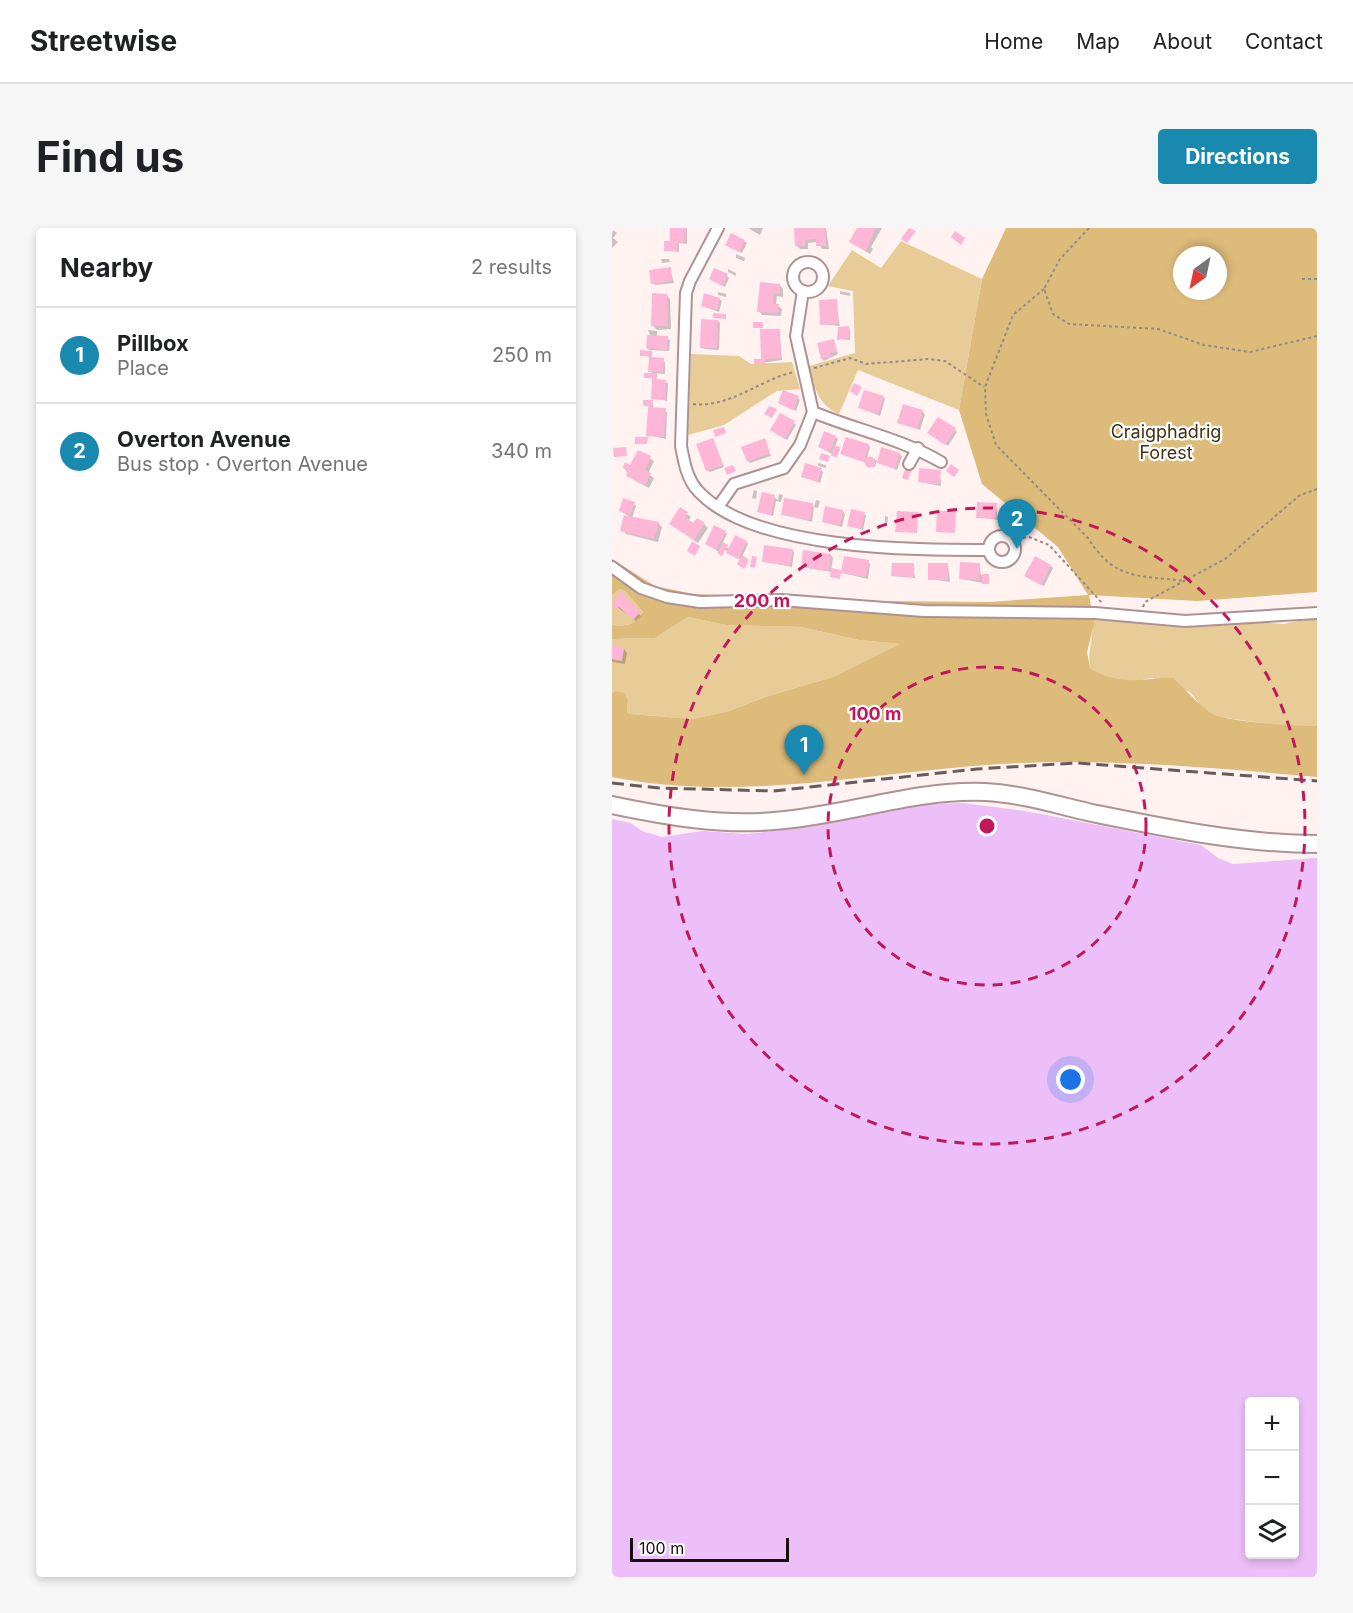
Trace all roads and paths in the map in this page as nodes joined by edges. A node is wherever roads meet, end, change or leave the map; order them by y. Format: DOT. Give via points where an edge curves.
graph roads {
  1 [pos="718,228"];
  2 [pos="1089,228"];
  3 [pos="1302,279"];
  4 [pos="1317,279"];
  5 [pos="1044,289"];
  6 [pos="802,291"];
  7 [pos="1317,336"];
  8 [pos="803,371"];
  9 [pos="985,387"];
  10 [pos="681,404"];
  11 [pos="813,412"];
  12 [pos="918,448"];
  13 [pos="941,462"];
  14 [pos="909,464"];
  15 [pos="1317,489"];
  16 [pos="718,507"];
  17 [pos="1011,539"];
  18 [pos="988,550"];
  19 [pos="612,567"];
  20 [pos="1185,581"];
  21 [pos="1317,613"];
  22 [pos="1110,614"];
  23 [pos="1139,617"];
  24 [pos="612,805"];
  25 [pos="1317,844"];
  1 -- 10 [label="street" via="686,293"];
  2 -- 5 [label="path" via="1060,259"];
  3 -- 4 [label="path"];
  5 -- 7 [label="path" via="1053,314 1069,324 1158,329 1204,345 1250,352"];
  5 -- 9 [label="path" via="1013,315"];
  6 -- 8 [label="street" via="796,336"];
  8 -- 9 [label="path" via="850,358 866,364 929,359 945,361"];
  8 -- 10 [label="path" via="766,380 711,406"];
  8 -- 11 [label="street"];
  9 -- 20 [label="path" via="986,414 996,446 1088,538 1098,553 1122,573"];
  10 -- 16 [label="street" via="684,464 697,491"];
  11 -- 12 [label="street"];
  11 -- 16 [label="street" via="800,445 784,468 734,484"];
  12 -- 13 [label="street"];
  12 -- 14 [label="street"];
  15 -- 20 [label="path" via="1300,495 1225,559"];
  16 -- 18 [label="street" via="772,531 873,548"];
  17 -- 18 [label="street" via="994,538"];
  17 -- 18 [label="street" via="1015,551 1008,561 995,561"];
  17 -- 22 [label="path" via="1029,537 1049,545"];
  19 -- 22 [label="street" via="640,588 700,602 781,600 924,611"];
  20 -- 23 [label="path" via="1145,602"];
  21 -- 23 [label="street" via="1185,621"];
  22 -- 23 [label="street"];
  24 -- 25 [label="main road" via="718,822 775,821 909,796 989,792 1181,830"];
}
